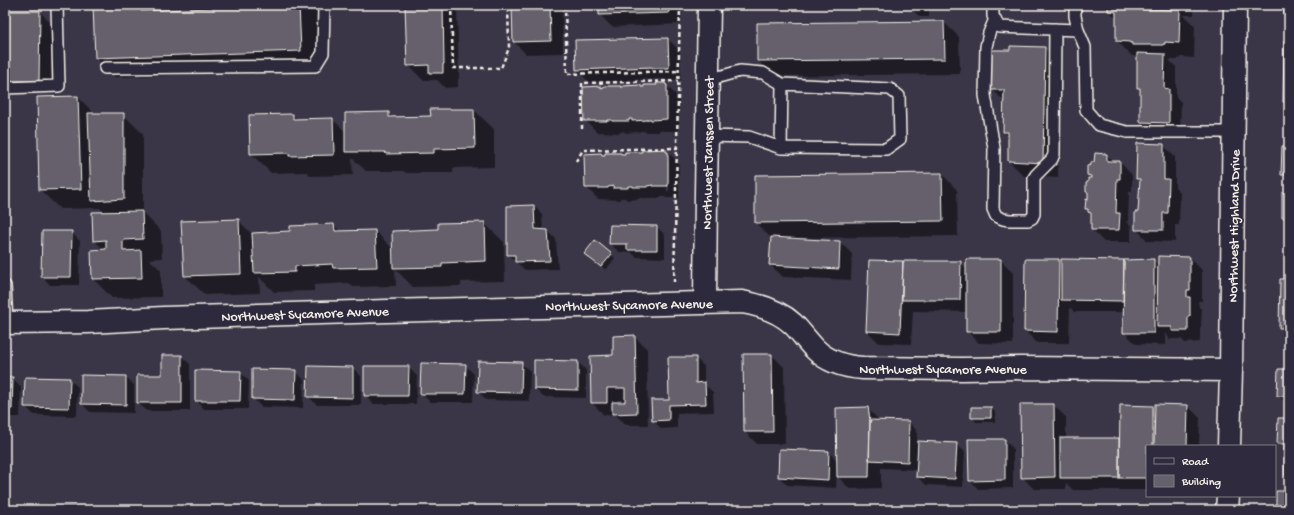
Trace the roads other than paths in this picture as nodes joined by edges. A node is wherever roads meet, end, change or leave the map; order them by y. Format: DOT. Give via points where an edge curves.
graph roads {
  1 [pos="56,5"];
  2 [pos="324,5"];
  3 [pos="709,5"];
  4 [pos="993,5"];
  5 [pos="1075,5"];
  6 [pos="1235,5"];
  7 [pos="995,19"];
  8 [pos="1056,29"];
  9 [pos="1078,30"];
  10 [pos="105,68"];
  11 [pos="708,80"];
  12 [pos="782,84"];
  13 [pos="5,88"];
  14 [pos="1234,132"];
  15 [pos="707,136"];
  16 [pos="781,148"];
  17 [pos="5,286"];
  18 [pos="705,302"];
  19 [pos="6,323"];
  20 [pos="1231,370"];
  21 [pos="1229,445"];
  22 [pos="1228,497"];
  23 [pos="1227,510"];
  1 -- 13 [label="lane" via="59,86"];
  2 -- 10 [label="lane" via="323,54 315,66"];
  3 -- 11 [label="street, Northwest Janssen Street"];
  4 -- 7 [label="lane"];
  5 -- 9 [label="lane"];
  6 -- 14 [label="street, Northwest Highland Drive"];
  7 -- 8 [label="lane" via="999,27"];
  7 -- 8 [label="lane" via="986,47 985,95 994,148 993,209 996,216 1003,220 1032,218 1034,178 1054,154"];
  8 -- 9 [label="lane"];
  9 -- 14 [label="lane" via="1086,47 1086,110 1099,125 1127,132"];
  11 -- 12 [label="lane" via="740,71 763,73"];
  11 -- 15 [label="street, Northwest Janssen Street"];
  12 -- 16 [label="lane"];
  12 -- 16 [label="lane" via="890,89 900,96 900,139 886,149"];
  14 -- 20 [label="street, Northwest Highland Drive"];
  15 -- 16 [label="lane" via="749,137"];
  15 -- 18 [label="street, Northwest Janssen Street"];
  17 -- 19 [label="lane"];
  18 -- 19 [label="street, Northwest Sycamore Avenue"];
  18 -- 20 [label="street, Northwest Sycamore Avenue" via="758,304 780,314 828,359 849,367"];
  20 -- 21 [label="street, Northwest Highland Drive"];
  22 -- 23 [label="street"];
}
